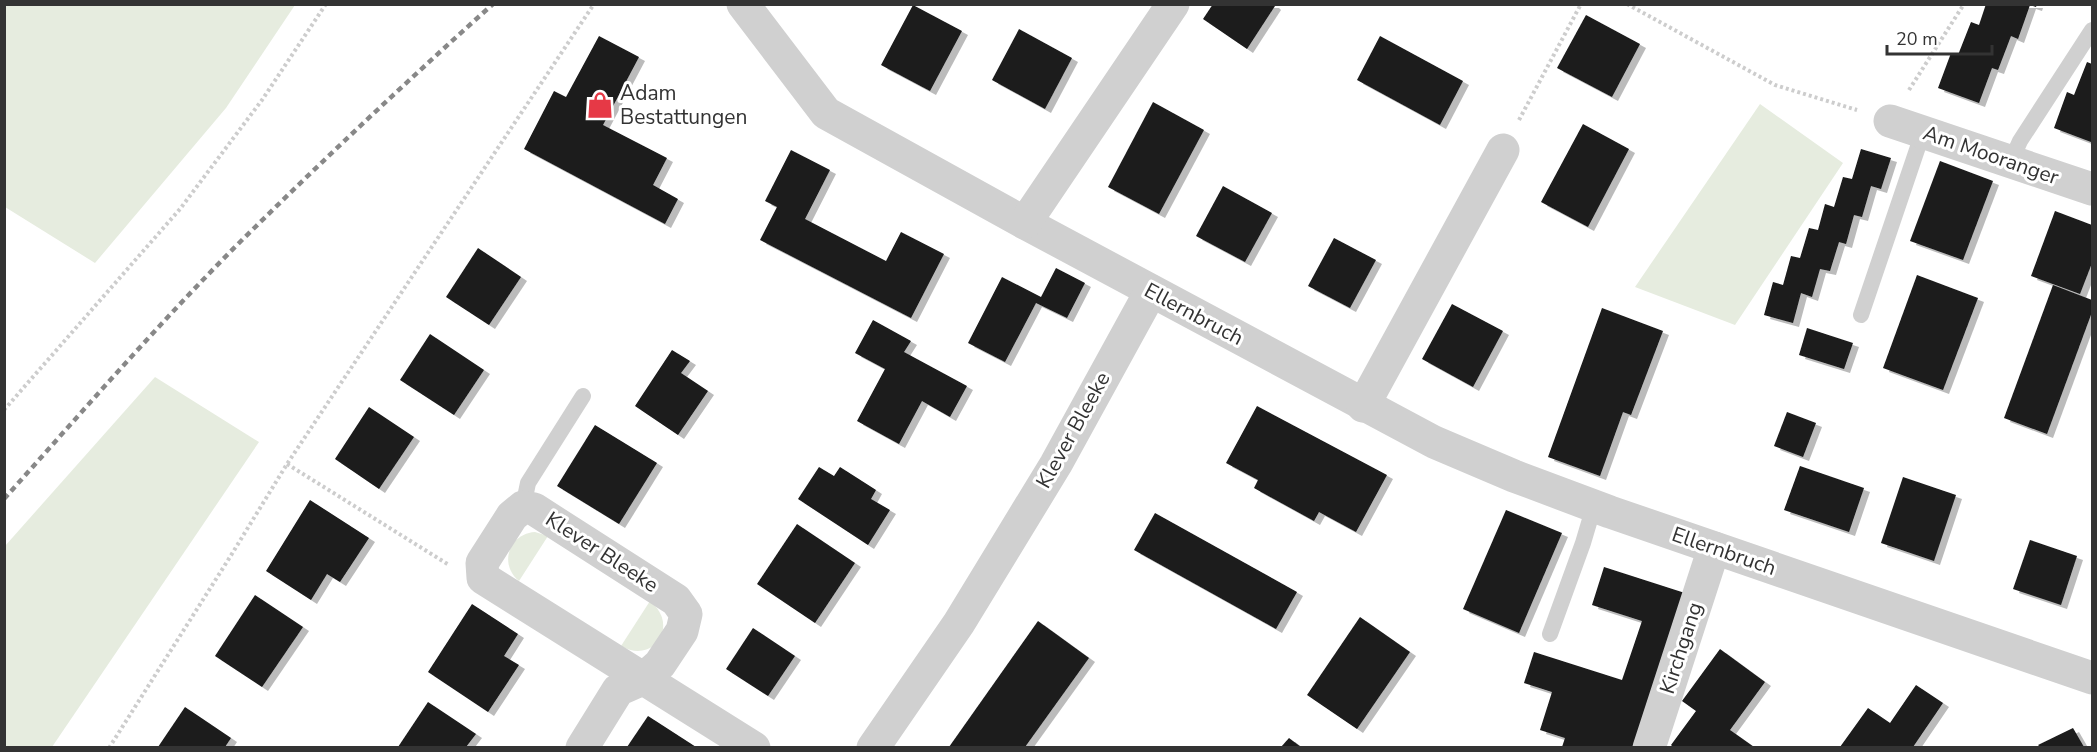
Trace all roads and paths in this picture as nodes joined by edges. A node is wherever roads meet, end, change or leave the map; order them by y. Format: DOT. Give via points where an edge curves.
graph roads {
  1 [pos="326,4"];
  2 [pos="594,4"];
  3 [pos="743,4"];
  4 [pos="1173,4"];
  5 [pos="1581,4"];
  6 [pos="1627,4"];
  7 [pos="1964,4"];
  8 [pos="2092,30"];
  9 [pos="1890,121"];
  10 [pos="1923,132"];
  11 [pos="1503,150"];
  12 [pos="2011,161"];
  13 [pos="2092,189"];
  14 [pos="1025,223"];
  15 [pos="1151,291"];
  16 [pos="1861,315"];
  17 [pos="583,396"];
  18 [pos="1363,406"];
  19 [pos="4,410"];
  20 [pos="286,464"];
  21 [pos="1594,506"];
  22 [pos="523,507"];
  23 [pos="1714,548"];
  24 [pos="483,578"];
  25 [pos="1550,634"];
  26 [pos="2092,678"];
  27 [pos="643,679"];
  28 [pos="109,747"];
  29 [pos="582,747"];
  30 [pos="754,747"];
  31 [pos="873,747"];
  32 [pos="1649,747"];
  1 -- 19 [label="path" via="262,100 180,209"];
  2 -- 20 [label="path"];
  3 -- 14 [label="street, Ellernbruch" via="826,113"];
  4 -- 14 [label="street"];
  5 -- 11 [label="path"];
  6 -- 9 [label="path" via="1775,85"];
  7 -- 9 [label="path"];
  8 -- 12 [label="lane"];
  9 -- 10 [label="street, Am Mooranger"];
  10 -- 12 [label="street, Am Mooranger"];
  10 -- 16 [label="lane"];
  11 -- 18 [label="street"];
  12 -- 13 [label="street, Am Mooranger"];
  14 -- 15 [label="street, Ellernbruch"];
  15 -- 18 [label="street, Ellernbruch"];
  15 -- 31 [label="street, Klever Bleeke" via="1056,464 965,613"];
  17 -- 22 [label="lane" via="528,483"];
  18 -- 21 [label="street, Ellernbruch" via="1434,442"];
  20 -- 24 [label="path" via="447,565"];
  20 -- 28 [label="path"];
  21 -- 23 [label="street, Ellernbruch"];
  21 -- 25 [label="lane"];
  22 -- 24 [label="street, Klever Bleeke" via="512,516 482,563"];
  22 -- 27 [label="street, Klever Bleeke" via="534,509 676,600 686,614 682,631 660,664"];
  23 -- 26 [label="street, Ellernbruch"];
  23 -- 32 [label="street, Kirchgang"];
  24 -- 27 [label="street"];
  27 -- 29 [label="street, Klever Bleeke" via="618,690"];
  27 -- 30 [label="street"];
}
